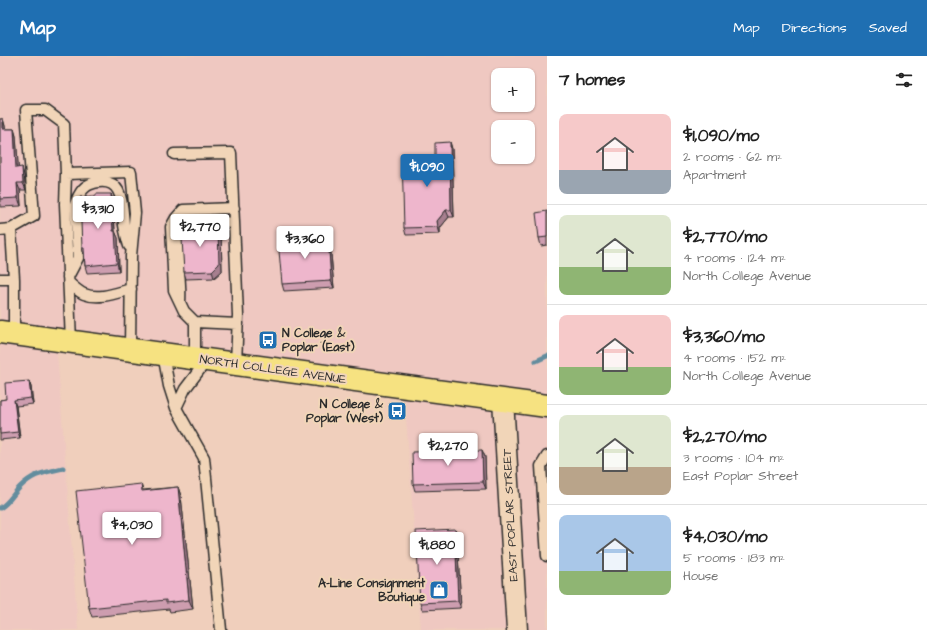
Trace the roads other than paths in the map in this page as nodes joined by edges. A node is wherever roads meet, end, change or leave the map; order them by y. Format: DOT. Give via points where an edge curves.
graph roads {
  1 [pos="174,154"];
  2 [pos="66,174"];
  3 [pos="234,208"];
  4 [pos="234,223"];
  5 [pos="11,229"];
  6 [pos="0,230"];
  7 [pos="131,256"];
  8 [pos="0,279"];
  9 [pos="14,279"];
  10 [pos="68,280"];
  11 [pos="131,289"];
  12 [pos="180,304"];
  13 [pos="195,322"];
  14 [pos="238,324"];
  15 [pos="7,333"];
  16 [pos="72,341"];
  17 [pos="130,349"];
  18 [pos="163,354"];
  19 [pos="201,359"];
  20 [pos="236,364"];
  21 [pos="503,400"];
  22 [pos="547,406"];
  23 [pos="176,408"];
  24 [pos="547,456"];
  25 [pos="547,556"];
  26 [pos="221,630"];
  27 [pos="517,630"];
  1 -- 3 [label="lane" via="231,153"];
  2 -- 5 [label="lane" via="64,124 45,110 26,110 34,216"];
  2 -- 7 [label="lane" via="131,172 135,213"];
  2 -- 10 [label="lane"];
  3 -- 4 [label="lane"];
  3 -- 12 [label="lane" via="183,210 176,218 171,228 174,290"];
  4 -- 12 [label="lane" via="199,221 189,222 180,228"];
  4 -- 14 [label="lane"];
  5 -- 6 [label="lane"];
  5 -- 9 [label="lane"];
  7 -- 10 [label="lane" via="119,191 103,182 89,184 77,197 75,205 78,258"];
  7 -- 11 [label="lane"];
  8 -- 9 [label="lane"];
  9 -- 15 [label="lane"];
  10 -- 11 [label="lane" via="84,294 93,296"];
  10 -- 16 [label="lane"];
  11 -- 17 [label="lane"];
  12 -- 13 [label="lane"];
  13 -- 14 [label="lane"];
  13 -- 19 [label="lane"];
  14 -- 20 [label="lane"];
  15 -- 16 [label="main road, NORTH COLLEGE AVENUE"];
  16 -- 17 [label="main road, NORTH COLLEGE AVENUE"];
  17 -- 18 [label="main road, NORTH COLLEGE AVENUE"];
  18 -- 19 [label="main road, NORTH COLLEGE AVENUE"];
  18 -- 23 [label="lane"];
  19 -- 20 [label="main road, NORTH COLLEGE AVENUE"];
  19 -- 23 [label="lane"];
  20 -- 21 [label="main road, NORTH COLLEGE AVENUE"];
  21 -- 22 [label="main road, NORTH COLLEGE AVENUE"];
  21 -- 27 [label="street, EAST POPLAR STREET"];
  23 -- 26 [label="lane" via="204,458"];
  24 -- 25 [label="lane" via="541,466"];
}
